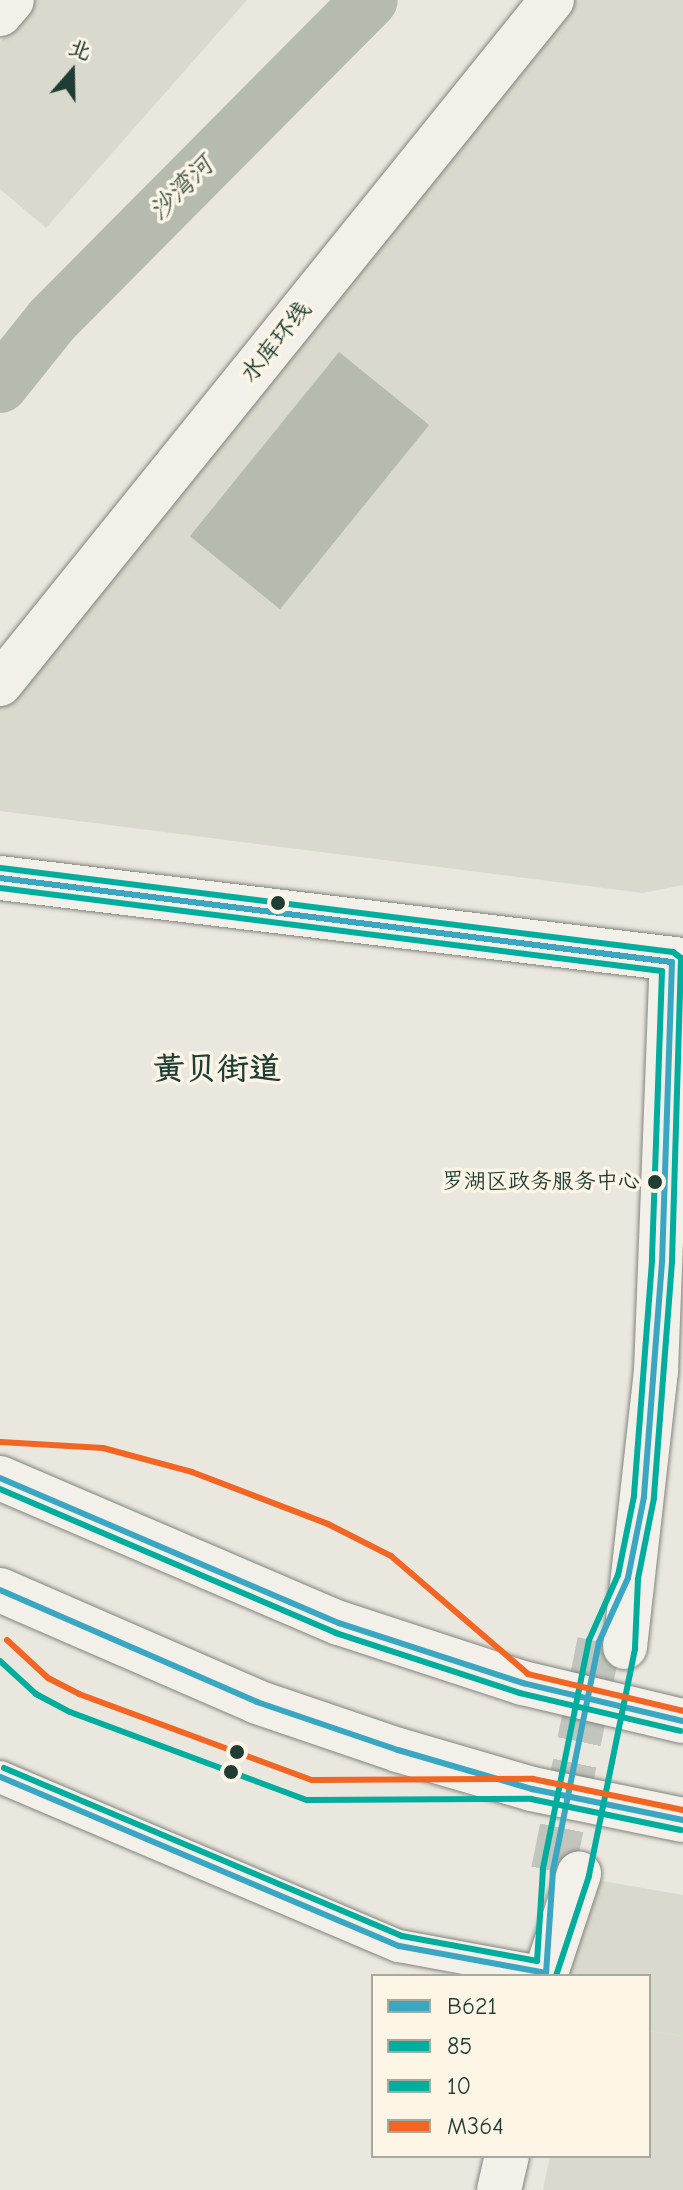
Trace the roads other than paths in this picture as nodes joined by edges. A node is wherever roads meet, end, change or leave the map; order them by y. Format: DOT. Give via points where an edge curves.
graph roads {
  1 [pos="12,0"];
  2 [pos="552,0"];
  3 [pos="0,14"];
  4 [pos="0,684"];
  5 [pos="0,878"];
  6 [pos="677,961"];
  7 [pos="0,1478"];
  8 [pos="0,1590"];
  9 [pos="612,1644"];
  10 [pos="683,1721"];
  11 [pos="0,1777"];
  12 [pos="683,1820"];
  13 [pos="566,1873"];
  14 [pos="541,1974"];
  15 [pos="546,1974"];
  16 [pos="507,2158"];
  17 [pos="499,2190"];
  1 -- 3 [label="main road"];
  2 -- 4 [label="main road, 水库环线"];
  5 -- 6 [label="main road"];
  6 -- 9 [label="main road" via="656,1371 644,1497"];
  7 -- 10 [label="main road" via="339,1623 523,1683"];
  8 -- 12 [label="main road" via="257,1702 398,1750 532,1789"];
  11 -- 14 [label="street" via="399,1946"];
  13 -- 15 [label="main road"];
  16 -- 17 [label="main road"];
}
